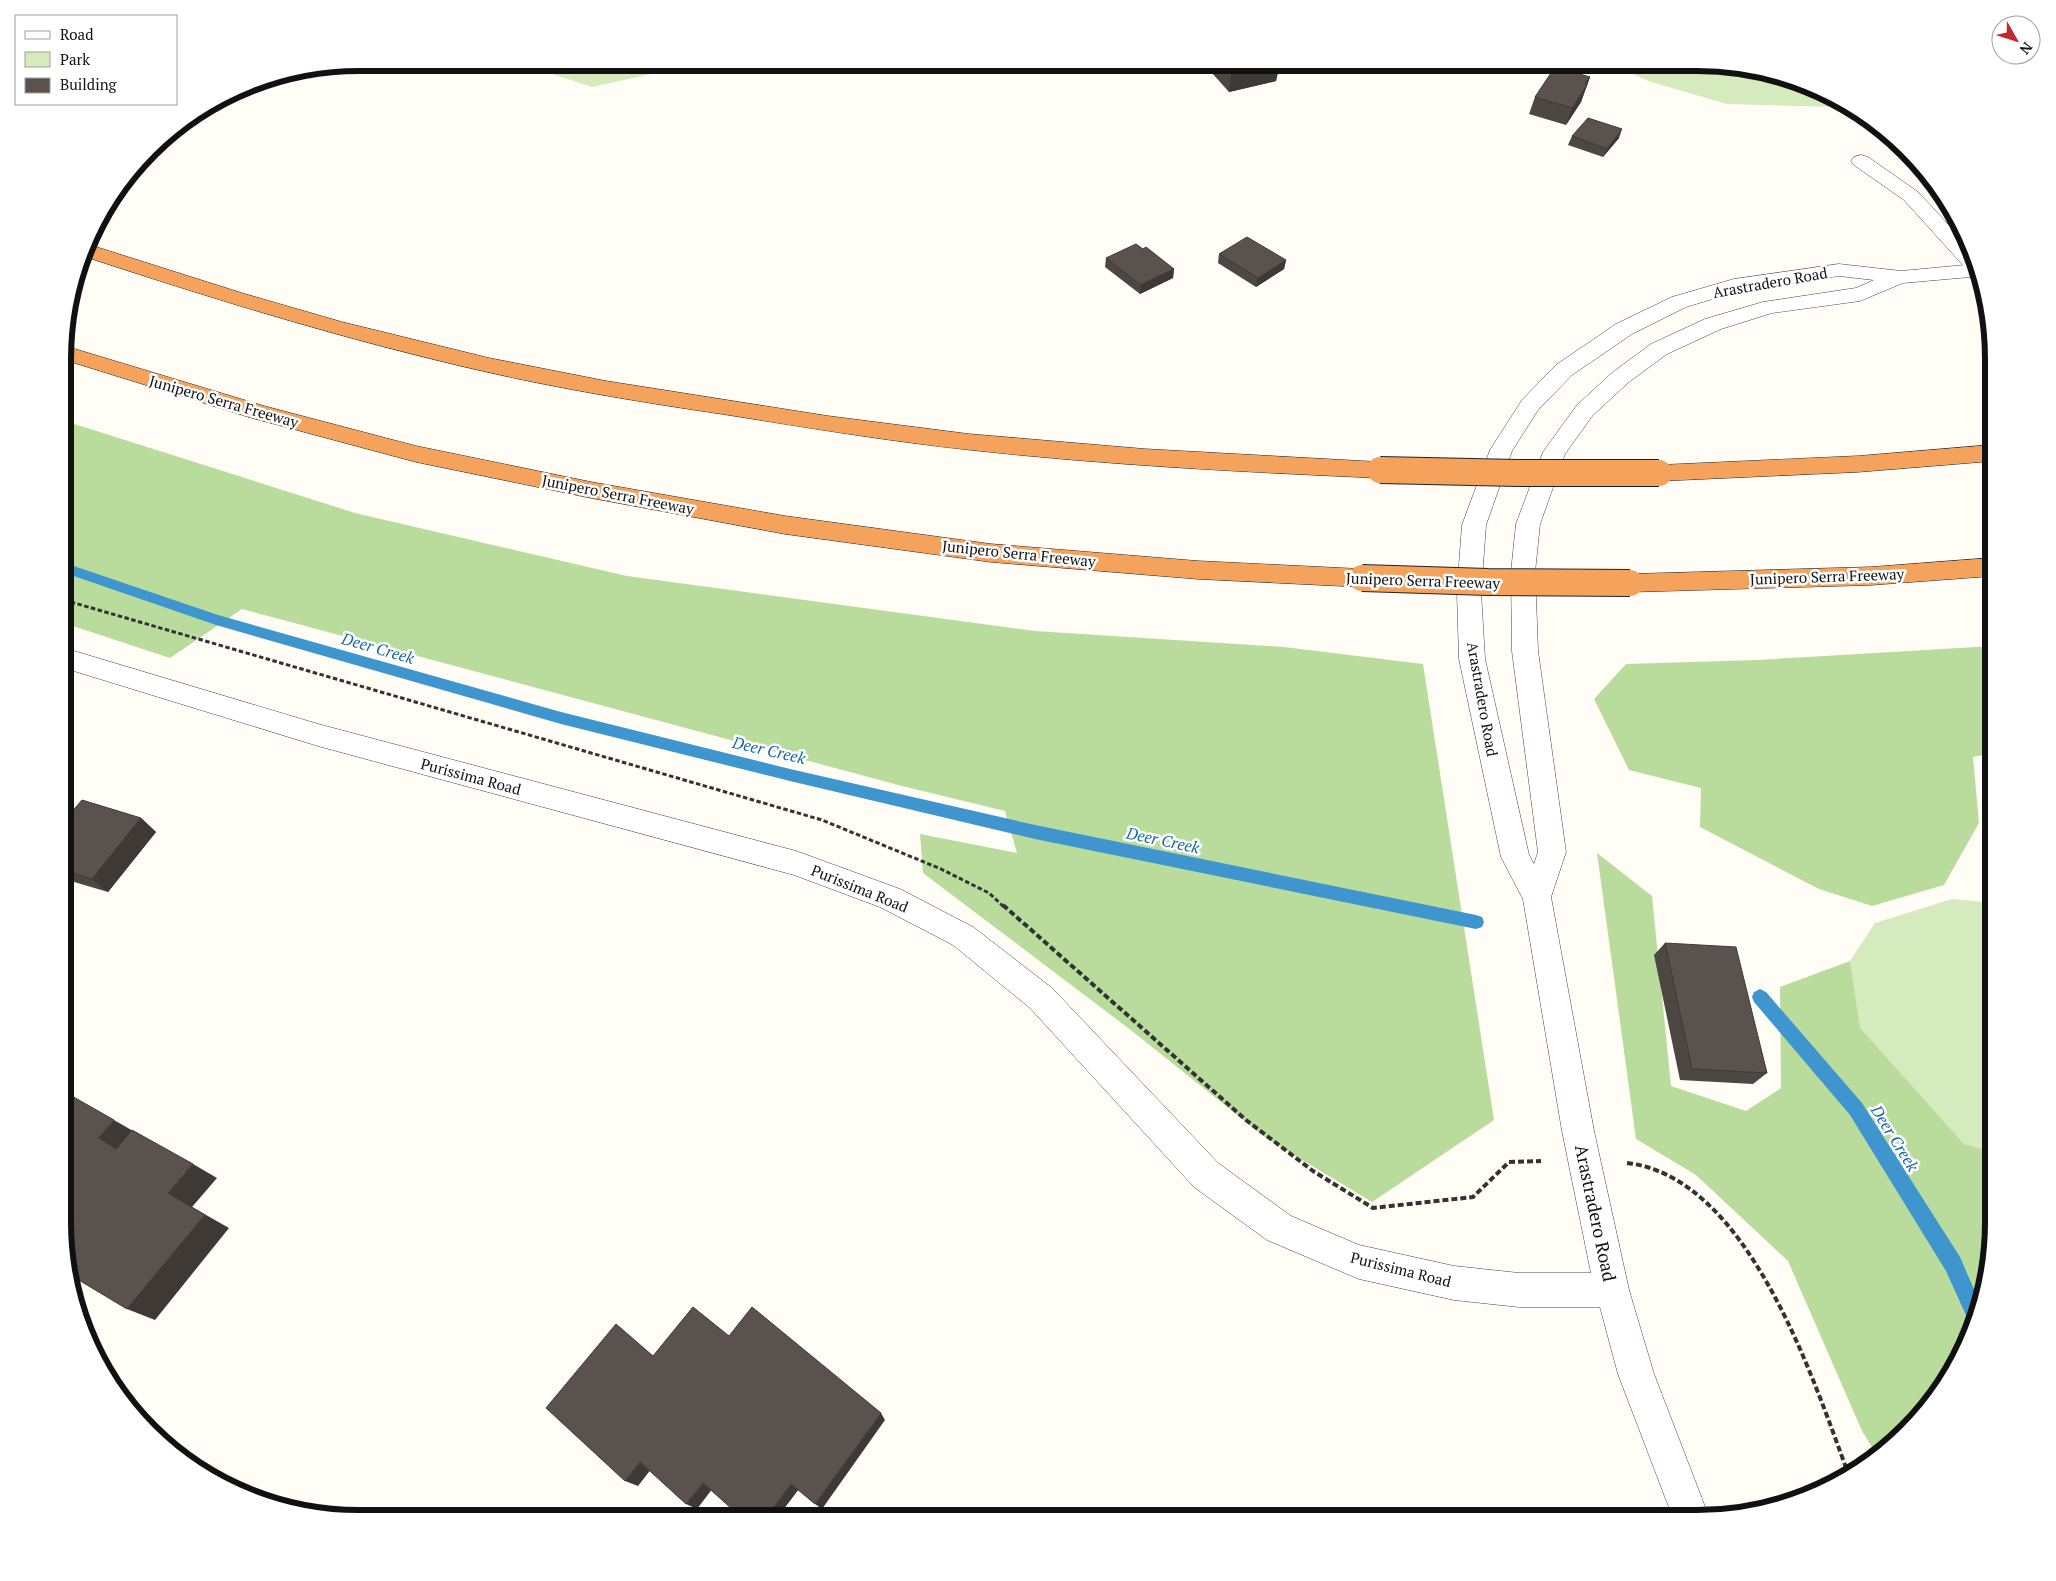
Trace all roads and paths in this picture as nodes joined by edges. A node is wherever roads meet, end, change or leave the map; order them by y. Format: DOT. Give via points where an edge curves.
graph roads {
  1 [pos="1861,161"];
  2 [pos="92,252"];
  3 [pos="1965,255"];
  4 [pos="1971,271"];
  5 [pos="1901,277"];
  6 [pos="71,355"];
  7 [pos="1985,453"];
  8 [pos="1985,567"];
  9 [pos="71,660"];
  10 [pos="1537,897"];
  11 [pos="1644,1165"];
  12 [pos="1612,1290"];
  13 [pos="1846,1468"];
  14 [pos="1687,1510"];
  1 -- 3 [label="street" via="1911,196"];
  2 -- 7 [label="highway, bridge" via="201,289 490,366 820,423 1002,446 1194,462 1518,473 1659,473 1858,464"];
  4 -- 5 [label="street, Arastradero Road"];
  5 -- 10 [label="street, Arastradero Road" via="1860,294 1770,307 1721,322 1659,349 1584,410 1554,452 1528,524 1523,572 1525,651 1552,852"];
  5 -- 10 [label="street, Arastradero Road" via="1839,270 1734,286 1679,302 1624,329 1564,370 1530,405 1501,450 1474,525 1469,592 1472,659 1515,857"];
  6 -- 8 [label="highway, Junipero Serra Freeway, bridge" via="260,413 416,454 591,490 785,524 991,552 1198,570 1488,582 1630,583 1871,576"];
  9 -- 12 [label="street, Purissima Road" via="318,735 796,863 890,898 963,936 1041,998 1206,1175 1278,1228 1359,1262 1454,1283 1519,1290"];
  10 -- 12 [label="street, Arastradero Road" via="1578,1131"];
  11 -- 13 [label="path" via="1690,1188 1719,1214 1761,1273 1804,1356"];
  12 -- 14 [label="street, Arastradero Road" via="1636,1374"];
}
